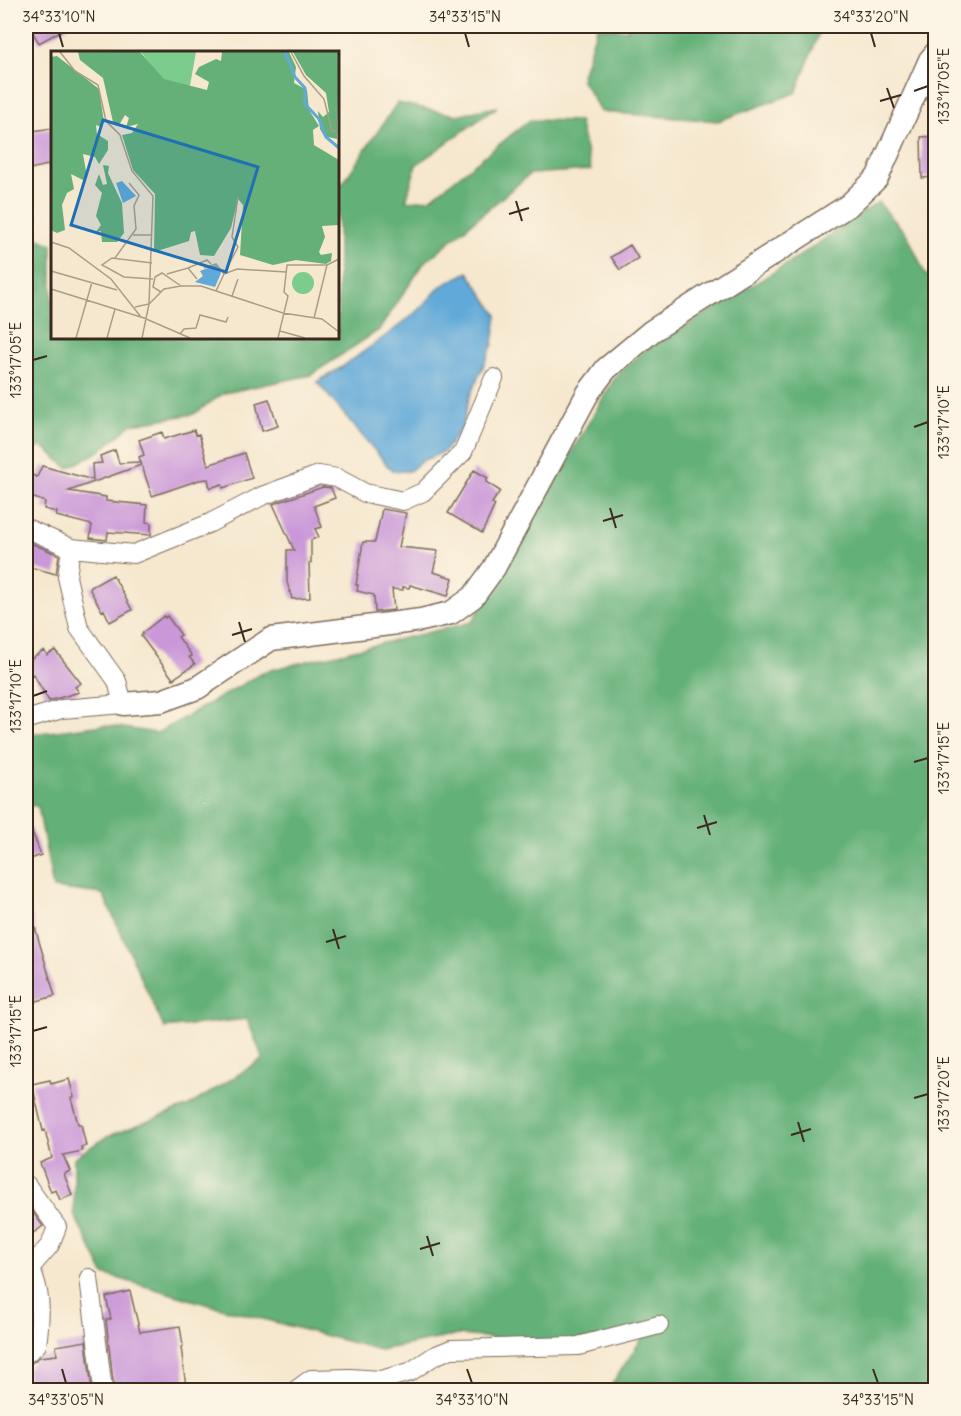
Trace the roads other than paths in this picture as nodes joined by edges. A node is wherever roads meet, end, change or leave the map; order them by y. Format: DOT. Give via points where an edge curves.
graph roads {
  1 [pos="936,53"];
  2 [pos="494,378"];
  3 [pos="26,528"];
  4 [pos="71,548"];
  5 [pos="123,704"];
  6 [pos="26,720"];
  7 [pos="26,1184"];
  8 [pos="28,1264"];
  9 [pos="89,1278"];
  10 [pos="658,1325"];
  11 [pos="26,1354"];
  12 [pos="103,1390"];
  13 [pos="296,1390"];
  1 -- 5 [label="street" via="877,178 849,205 652,331 606,369 588,393 494,567 473,597 451,613 421,620 271,639 197,688 161,701"];
  2 -- 4 [label="street" via="463,452 423,492 403,501 365,493 337,478 320,476 262,496 210,523 134,554"];
  3 -- 4 [label="street"];
  4 -- 5 [label="street" via="67,577 79,628 117,681"];
  5 -- 6 [label="street" via="62,708"];
  7 -- 8 [label="street" via="57,1227 50,1245"];
  8 -- 11 [label="street" via="39,1293 41,1317 37,1345"];
  9 -- 12 [label="street"];
  10 -- 13 [label="street" via="578,1346 451,1349 410,1372 381,1380 311,1379"];
}
